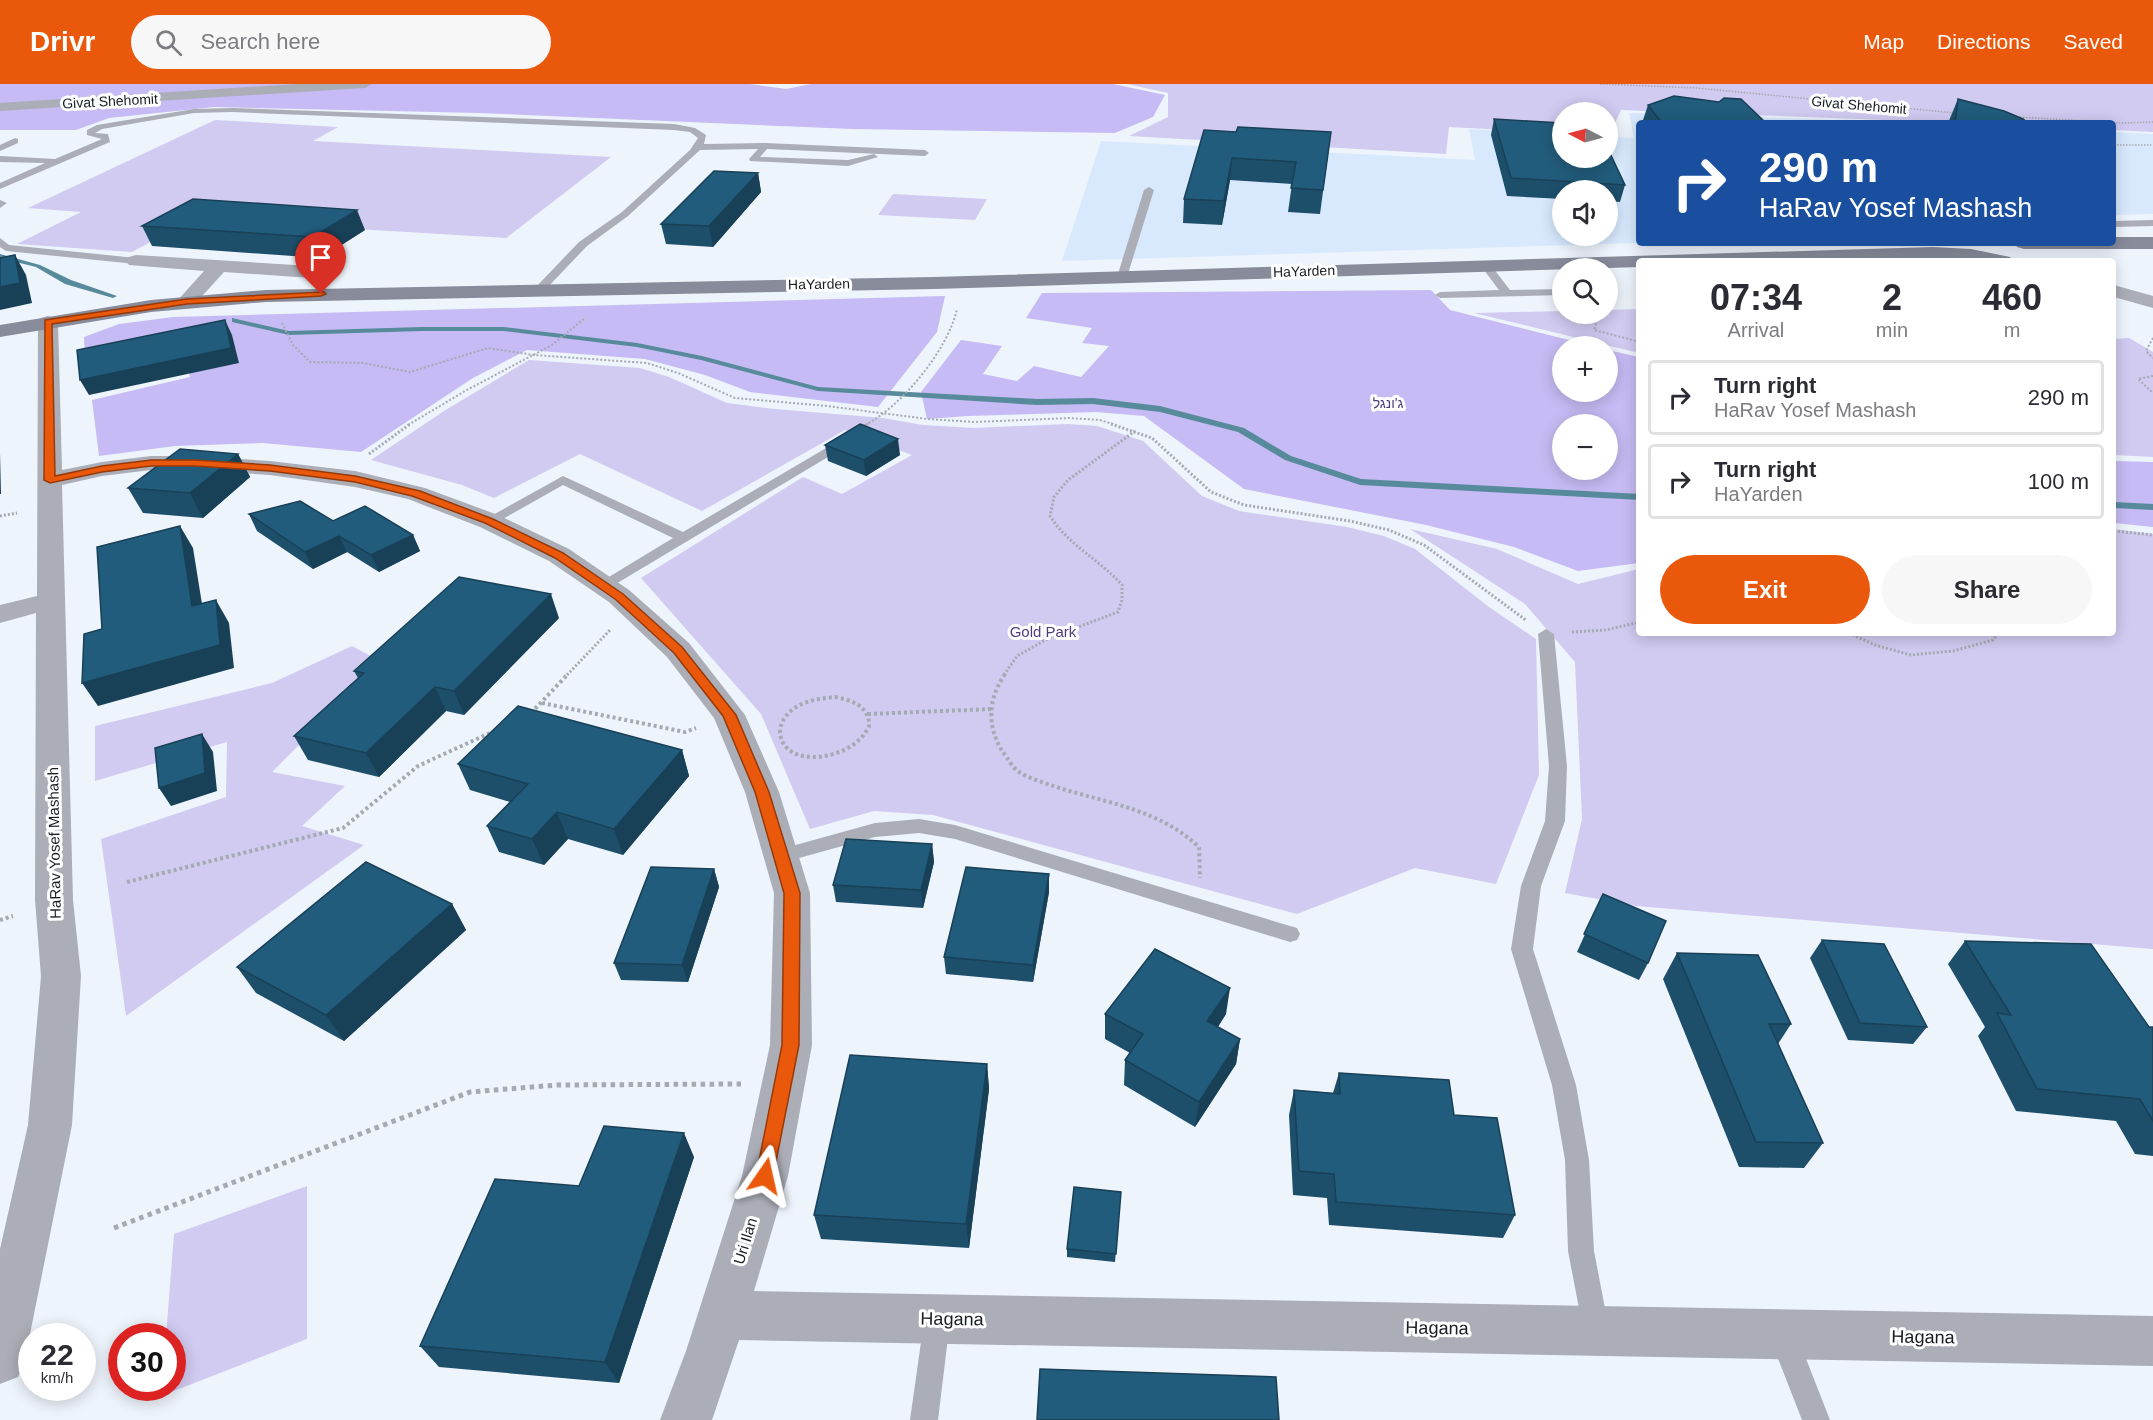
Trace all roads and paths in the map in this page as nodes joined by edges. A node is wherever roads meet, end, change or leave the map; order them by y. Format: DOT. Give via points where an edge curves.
graph roads {
  1 [pos="364,84"];
  2 [pos="1600,84"];
  3 [pos="0,107"];
  4 [pos="1960,113"];
  5 [pos="2008,117"];
  6 [pos="2065,120"];
  7 [pos="2153,122"];
  8 [pos="2116,123"];
  9 [pos="15,141"];
  10 [pos="2116,145"];
  11 [pos="2153,145"];
  12 [pos="765,146"];
  13 [pos="698,147"];
  14 [pos="0,148"];
  15 [pos="880,151"];
  16 [pos="50,152"];
  17 [pos="925,153"];
  18 [pos="0,159"];
  19 [pos="32,160"];
  20 [pos="56,162"];
  21 [pos="11,170"];
  22 [pos="0,186"];
  23 [pos="1149,190"];
  24 [pos="2153,223"];
  25 [pos="2116,224"];
  26 [pos="0,241"];
  27 [pos="2153,243"];
  28 [pos="2116,244"];
  29 [pos="2116,244"];
  30 [pos="2120,244"];
  31 [pos="2036,246"];
  32 [pos="2104,246"];
  33 [pos="2001,252"];
  34 [pos="1856,258"];
  35 [pos="2062,258"];
  36 [pos="2066,258"];
  37 [pos="136,261"];
  38 [pos="1636,261"];
  39 [pos="219,266"];
  40 [pos="1486,266"];
  41 [pos="311,272"];
  42 [pos="1122,277"];
  43 [pos="957,282"];
  44 [pos="622,288"];
  45 [pos="540,289"];
  46 [pos="1552,292"];
  47 [pos="2117,292"];
  48 [pos="1507,293"];
  49 [pos="266,296"];
  50 [pos="1440,296"];
  51 [pos="187,301"];
  52 [pos="2153,302"];
  53 [pos="48,322"];
  54 [pos="1596,324"];
  55 [pos="0,331"];
  56 [pos="2153,338"];
  57 [pos="1636,341"];
  58 [pos="534,355"];
  59 [pos="2153,358"];
  60 [pos="2153,376"];
  61 [pos="2153,393"];
  62 [pos="887,412"];
  63 [pos="1135,431"];
  64 [pos="833,448"];
  65 [pos="336,477"];
  66 [pos="50,480"];
  67 [pos="27,511"];
  68 [pos="0,516"];
  69 [pos="489,521"];
  70 [pos="2116,531"];
  71 [pos="2153,535"];
  72 [pos="684,538"];
  73 [pos="604,586"];
  74 [pos="51,601"];
  75 [pos="631,607"];
  76 [pos="0,614"];
  77 [pos="1636,623"];
  78 [pos="1546,634"];
  79 [pos="1856,636"];
  80 [pos="1996,636"];
  81 [pos="541,703"];
  82 [pos="992,709"];
  83 [pos="868,714"];
  84 [pos="729,715"];
  85 [pos="528,716"];
  86 [pos="498,730"];
  87 [pos="781,856"];
  88 [pos="127,882"];
  89 [pos="1190,904"];
  90 [pos="13,916"];
  91 [pos="0,920"];
  92 [pos="1290,934"];
  93 [pos="754,1084"];
  94 [pos="114,1228"];
  95 [pos="14,1234"];
  96 [pos="722,1315"];
  97 [pos="937,1319"];
  98 [pos="1597,1331"];
  99 [pos="1783,1335"];
  100 [pos="2153,1341"];
  101 [pos="0,1359"];
  102 [pos="686,1420"];
  103 [pos="924,1420"];
  104 [pos="1816,1420"];
  1 -- 3 [label="street, Givat Shehomit"];
  2 -- 4 [label="path, Givat Shehomit" via="1697,88"];
  5 -- 6 [label="path"];
  7 -- 8 [label="path"];
  9 -- 14 [label="lane"];
  10 -- 11 [label="path"];
  12 -- 13 [label="lane"];
  12 -- 15 [label="lane"];
  12 -- 15 [label="lane" via="753,159 848,163"];
  13 -- 20 [label="lane" via="703,137 692,130 674,127 206,110 100,127 91,135 105,136 107,140"];
  13 -- 45 [label="lane" via="625,214 583,244"];
  15 -- 17 [label="lane"];
  16 -- 19 [label="lane"];
  18 -- 19 [label="lane"];
  19 -- 20 [label="lane"];
  19 -- 21 [label="lane"];
  20 -- 22 [label="lane"];
  23 -- 42 [label="lane"];
  24 -- 25 [label="lane"];
  26 -- 37 [label="lane" via="6,248"];
  27 -- 30 [label="street"];
  28 -- 30 [label="street"];
  29 -- 30 [label="street"];
  31 -- 35 [label="street"];
  32 -- 36 [label="street" via="2080,249"];
  33 -- 34 [label="street"];
  37 -- 39 [label="street"];
  38 -- 40 [label="street, HaYarden"];
  39 -- 41 [label="street"];
  39 -- 51 [label="street"];
  40 -- 42 [label="street, HaYarden"];
  40 -- 48 [label="lane"];
  42 -- 43 [label="street, HaYarden"];
  43 -- 44 [label="street, HaYarden"];
  43 -- 62 [label="path" via="957,316 946,338"];
  44 -- 45 [label="street, HaYarden"];
  44 -- 58 [label="path"];
  45 -- 49 [label="street, HaYarden"];
  46 -- 48 [label="lane"];
  47 -- 52 [label="street"];
  48 -- 50 [label="lane"];
  49 -- 51 [label="street, HaYarden"];
  49 -- 58 [label="path" via="293,345 310,362 363,363 410,372 488,348"];
  51 -- 53 [label="street, HaYarden"];
  53 -- 55 [label="street, HaYarden"];
  53 -- 66 [label="street, HaRav Yosef Mashash"];
  54 -- 57 [label="path" via="1594,330"];
  56 -- 59 [label="path" via="2146,351"];
  58 -- 62 [label="path" via="647,363 678,372 735,398"];
  58 -- 65 [label="path" via="407,426"];
  60 -- 61 [label="path" via="2138,379"];
  62 -- 63 [label="path" via="975,422 1100,420"];
  62 -- 64 [label="path"];
  63 -- 78 [label="path" via="1152,438 1211,492 1244,505 1350,521 1424,544"];
  63 -- 82 [label="path" via="1086,464 1067,483 1055,496 1050,516 1060,532 1108,569 1122,585 1118,612 1049,638 1017,656 997,685"];
  64 -- 72 [label="lane"];
  65 -- 66 [label="street, Uri Ilan" via="270,468 151,463"];
  65 -- 69 [label="street, Uri Ilan" via="416,494"];
  66 -- 74 [label="street, HaRav Yosef Mashash"];
  67 -- 68 [label="path"];
  69 -- 72 [label="lane" via="563,480"];
  69 -- 73 [label="street, Uri Ilan" via="559,555"];
  70 -- 71 [label="path"];
  72 -- 73 [label="lane"];
  73 -- 75 [label="street, Uri Ilan"];
  74 -- 76 [label="street"];
  74 -- 95 [label="street, HaRav Yosef Mashash" via="54,900 61,976 50,1125"];
  75 -- 81 [label="path"];
  75 -- 84 [label="street, Uri Ilan" via="678,650"];
  77 -- 78 [label="path" via="1606,630"];
  78 -- 98 [label="lane" via="1558,766 1555,821 1531,886 1522,949 1564,1085 1577,1160 1581,1251"];
  79 -- 80 [label="path" via="1911,655 1953,651"];
  81 -- 84 [label="path" via="685,732"];
  81 -- 85 [label="path"];
  82 -- 83 [label="path"];
  82 -- 89 [label="path" via="990,718 997,745 1017,771 1153,816 1182,831 1199,847 1200,876"];
  83 -- 83 [label="path" via="861,705 849,700 819,698 792,709 783,718 779,735 794,752 834,755 861,741 869,724"];
  84 -- 87 [label="street, Uri Ilan" via="762,792"];
  86 -- 88 [label="path" via="418,766 343,828"];
  87 -- 89 [label="lane" via="875,830 919,826 955,832"];
  87 -- 96 [label="street, Uri Ilan" via="792,893 791,1045 765,1176"];
  89 -- 92 [label="lane"];
  90 -- 91 [label="path"];
  93 -- 94 [label="path" via="557,1085 470,1092"];
  95 -- 101 [label="street, HaRav Yosef Mashash"];
  96 -- 97 [label="street, Hagana"];
  96 -- 102 [label="street, Uri Ilan"];
  97 -- 98 [label="street, Hagana"];
  97 -- 103 [label="lane"];
  98 -- 99 [label="street, Hagana"];
  99 -- 100 [label="street, Hagana"];
  99 -- 104 [label="lane"];
}
